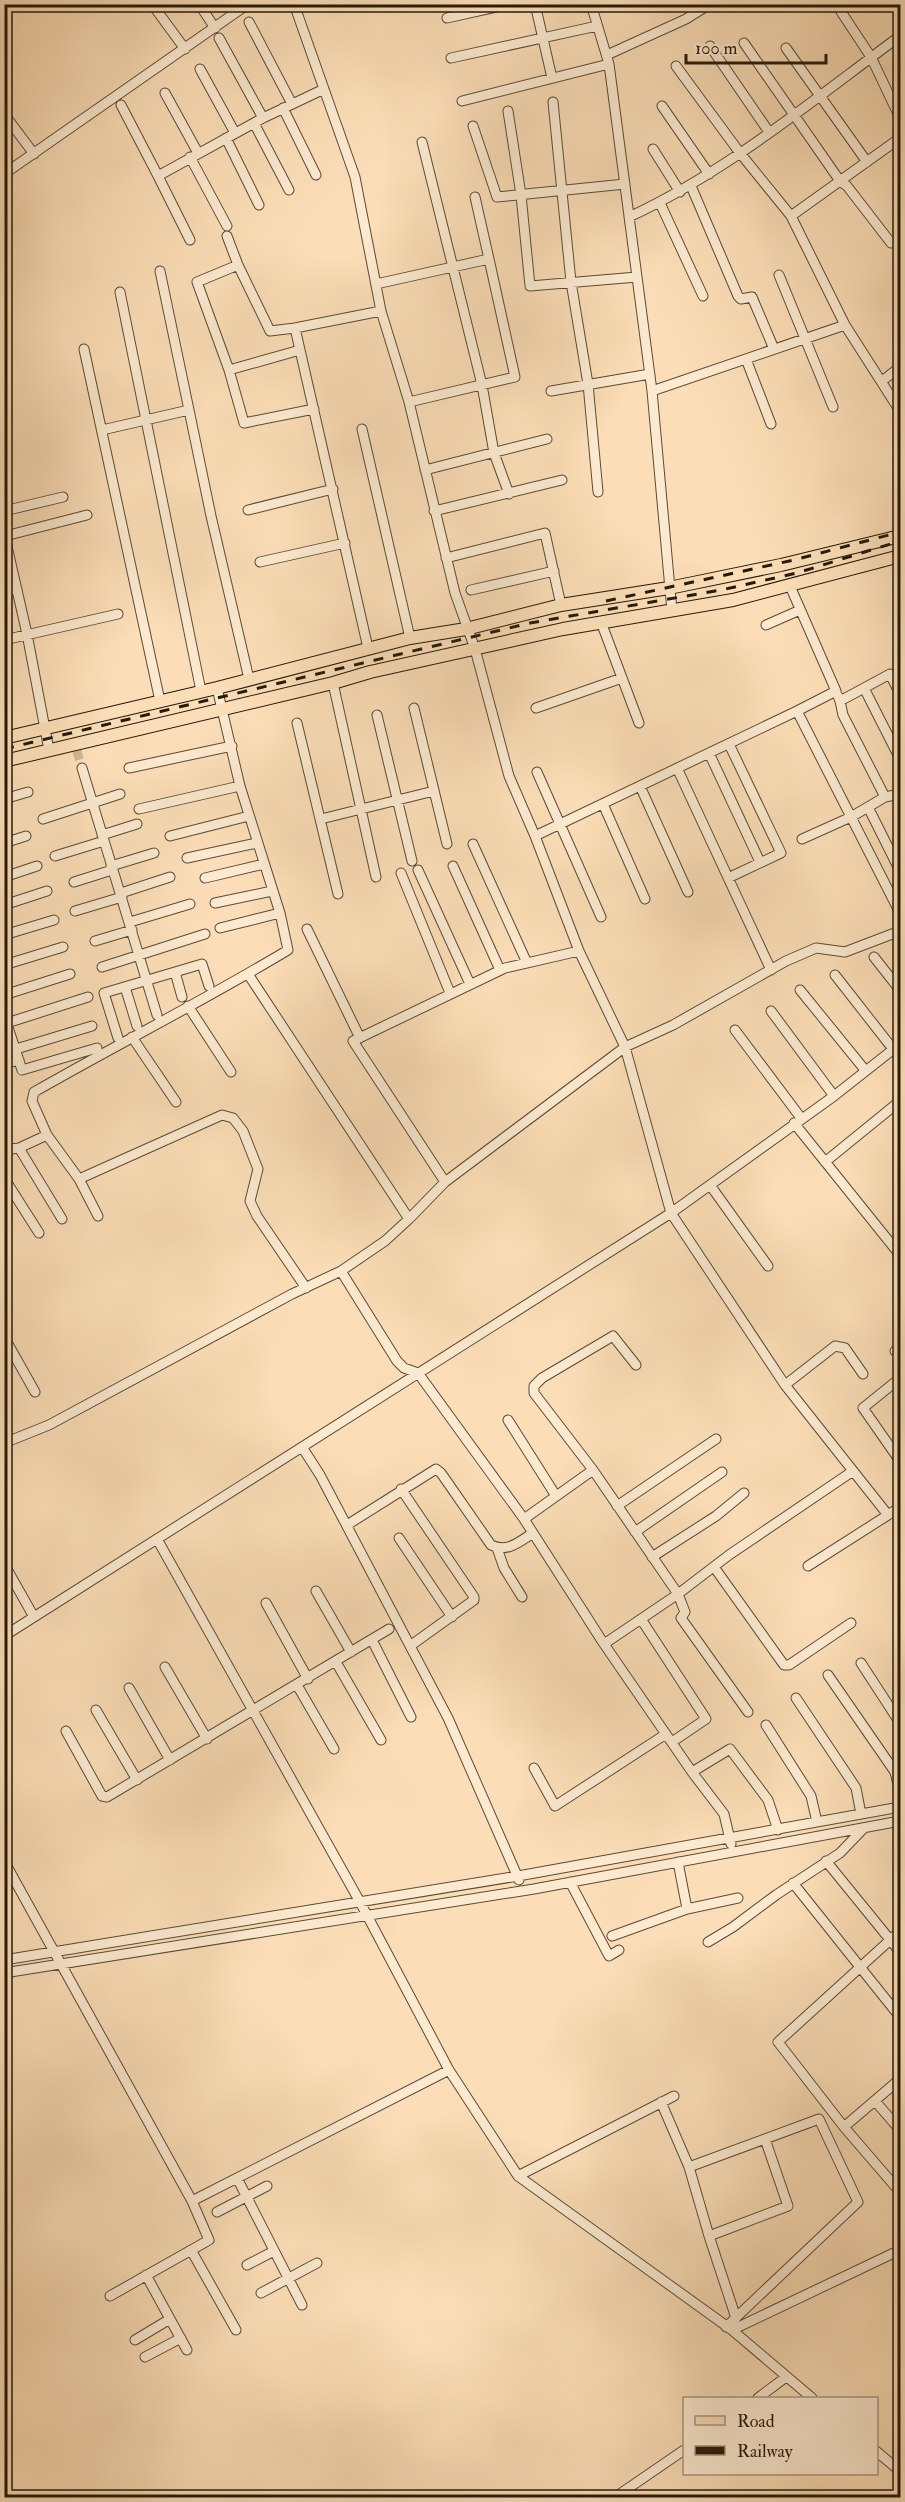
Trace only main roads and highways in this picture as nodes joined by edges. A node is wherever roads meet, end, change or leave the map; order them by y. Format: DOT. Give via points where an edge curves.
graph roads {
  1 [pos="900,536"];
  2 [pos="900,556"];
  3 [pos="4,738"];
  4 [pos="4,761"];
  1 -- 3 [label="main road" via="781,565 561,605 466,629 410,638"];
  2 -- 4 [label="main road" via="733,600 602,622 370,672 76,748"];
}
